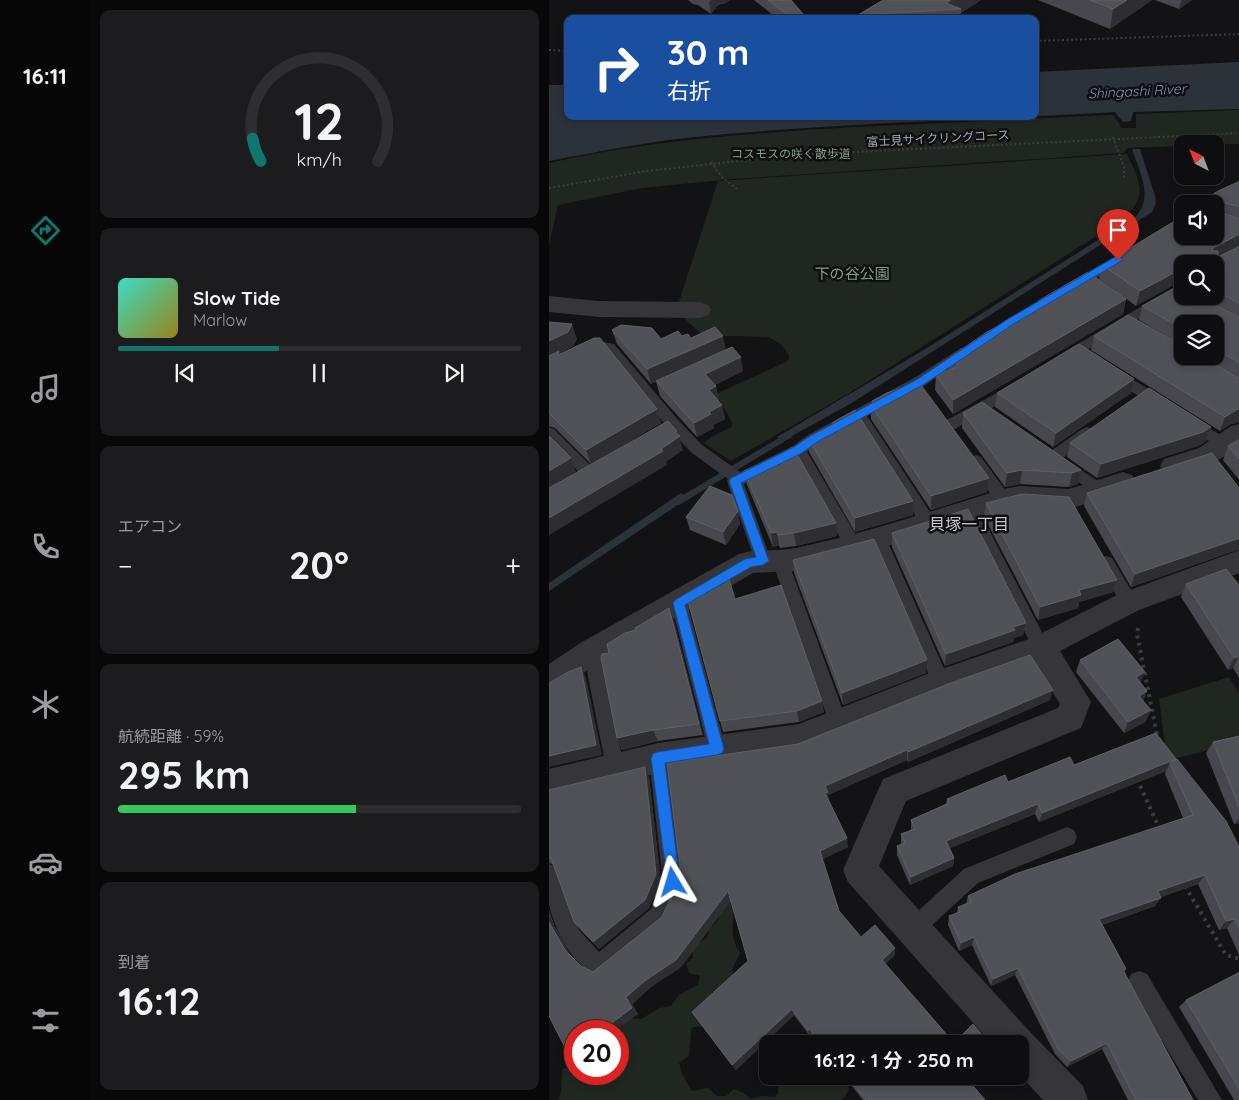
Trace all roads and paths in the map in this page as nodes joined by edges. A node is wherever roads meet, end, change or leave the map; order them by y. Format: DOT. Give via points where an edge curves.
graph roads {
  1 [pos="1239,34"];
  2 [pos="1039,41"];
  3 [pos="549,50"];
  4 [pos="564,51"];
  5 [pos="1239,134"];
  6 [pos="1113,137"];
  7 [pos="711,162"];
  8 [pos="1125,178"];
  9 [pos="549,188"];
  10 [pos="737,189"];
  11 [pos="1134,250"];
  12 [pos="1086,279"];
  13 [pos="1100,289"];
  14 [pos="1174,291"];
  15 [pos="1061,293"];
  16 [pos="549,304"];
  17 [pos="1122,305"];
  18 [pos="700,310"];
  19 [pos="1131,318"];
  20 [pos="1143,331"];
  21 [pos="976,345"];
  22 [pos="1077,350"];
  23 [pos="551,363"];
  24 [pos="1053,364"];
  25 [pos="1030,379"];
  26 [pos="919,382"];
  27 [pos="664,386"];
  28 [pos="647,393"];
  29 [pos="1145,393"];
  30 [pos="929,397"];
  31 [pos="1129,404"];
  32 [pos="982,408"];
  33 [pos="940,411"];
  34 [pos="859,415"];
  35 [pos="998,418"];
  36 [pos="674,425"];
  37 [pos="1099,425"];
  38 [pos="950,426"];
  39 [pos="549,433"];
  40 [pos="657,434"];
  41 [pos="1037,446"];
  42 [pos="697,449"];
  43 [pos="798,450"];
  44 [pos="1223,450"];
  45 [pos="1053,457"];
  46 [pos="606,464"];
  47 [pos="589,473"];
  48 [pos="735,476"];
  49 [pos="573,483"];
  50 [pos="1099,489"];
  51 [pos="1003,499"];
  52 [pos="970,509"];
  53 [pos="928,522"];
  54 [pos="878,538"];
  55 [pos="853,544"];
  56 [pos="1099,550"];
  57 [pos="771,561"];
  58 [pos="1230,569"];
  59 [pos="1129,602"];
  60 [pos="679,603"];
  61 [pos="1041,646"];
  62 [pos="591,651"];
  63 [pos="549,681"];
  64 [pos="941,682"];
  65 [pos="838,722"];
  66 [pos="1157,739"];
  67 [pos="717,749"];
  68 [pos="657,758"];
  69 [pos="615,767"];
  70 [pos="1134,772"];
  71 [pos="549,784"];
  72 [pos="1161,832"];
  73 [pos="1067,837"];
  74 [pos="549,874"];
  75 [pos="1184,884"];
  76 [pos="912,930"];
  77 [pos="1239,959"];
  78 [pos="1139,982"];
  79 [pos="1009,1035"];
  80 [pos="1029,1057"];
  81 [pos="1069,1100"];
  82 [pos="1211,1100"];
  1 -- 2 [label="path"];
  3 -- 4 [label="path"];
  5 -- 6 [label="path, 富士見サイクリングコース"];
  6 -- 7 [label="path, 富士見サイクリングコース"];
  6 -- 8 [label="path"];
  7 -- 9 [label="path, 富士見サイクリングコース"];
  7 -- 10 [label="path" via="721,177"];
  11 -- 12 [label="lane"];
  12 -- 13 [label="lane"];
  12 -- 15 [label="lane"];
  14 -- 19 [label="lane"];
  16 -- 18 [label="street" via="599,309"];
  17 -- 19 [label="lane"];
  19 -- 20 [label="lane"];
  19 -- 22 [label="lane"];
  21 -- 26 [label="lane"];
  22 -- 24 [label="lane"];
  22 -- 29 [label="lane"];
  23 -- 28 [label="lane" via="591,345 609,347"];
  25 -- 32 [label="lane"];
  26 -- 30 [label="lane"];
  26 -- 34 [label="lane"];
  27 -- 28 [label="lane"];
  28 -- 36 [label="lane"];
  29 -- 31 [label="lane"];
  29 -- 44 [label="lane"];
  32 -- 35 [label="lane"];
  32 -- 38 [label="lane"];
  33 -- 38 [label="lane"];
  34 -- 43 [label="lane"];
  34 -- 53 [label="lane"];
  36 -- 40 [label="lane"];
  36 -- 42 [label="lane"];
  37 -- 45 [label="lane"];
  38 -- 51 [label="lane"];
  39 -- 47 [label="lane"];
  41 -- 45 [label="lane"];
  42 -- 48 [label="lane"];
  43 -- 48 [label="lane"];
  43 -- 55 [label="lane"];
  44 -- 50 [label="street"];
  45 -- 50 [label="lane"];
  46 -- 47 [label="lane"];
  47 -- 49 [label="lane"];
  48 -- 57 [label="lane"];
  50 -- 51 [label="street" via="1074,507 1020,496"];
  51 -- 52 [label="street"];
  52 -- 53 [label="street"];
  52 -- 61 [label="lane"];
  53 -- 54 [label="street"];
  54 -- 55 [label="street"];
  54 -- 64 [label="lane"];
  55 -- 57 [label="street" via="794,560"];
  56 -- 59 [label="lane"];
  57 -- 60 [label="street" via="749,562"];
  57 -- 65 [label="lane"];
  58 -- 59 [label="street"];
  59 -- 61 [label="street"];
  59 -- 66 [label="path" via="1138,625"];
  60 -- 62 [label="street"];
  60 -- 67 [label="lane"];
  61 -- 64 [label="street"];
  61 -- 76 [label="street" via="1076,702 1070,718 894,790 860,870"];
  62 -- 63 [label="street"];
  62 -- 69 [label="lane"];
  64 -- 65 [label="street"];
  65 -- 67 [label="street" via="799,738"];
  67 -- 68 [label="street"];
  68 -- 69 [label="street"];
  68 -- 74 [label="lane" via="673,882 659,916 598,966 571,937"];
  69 -- 71 [label="street"];
  70 -- 72 [label="path"];
  73 -- 76 [label="lane" via="971,876"];
  75 -- 77 [label="path" via="1226,955"];
  76 -- 79 [label="street"];
  78 -- 82 [label="lane"];
  80 -- 81 [label="street"];
}
